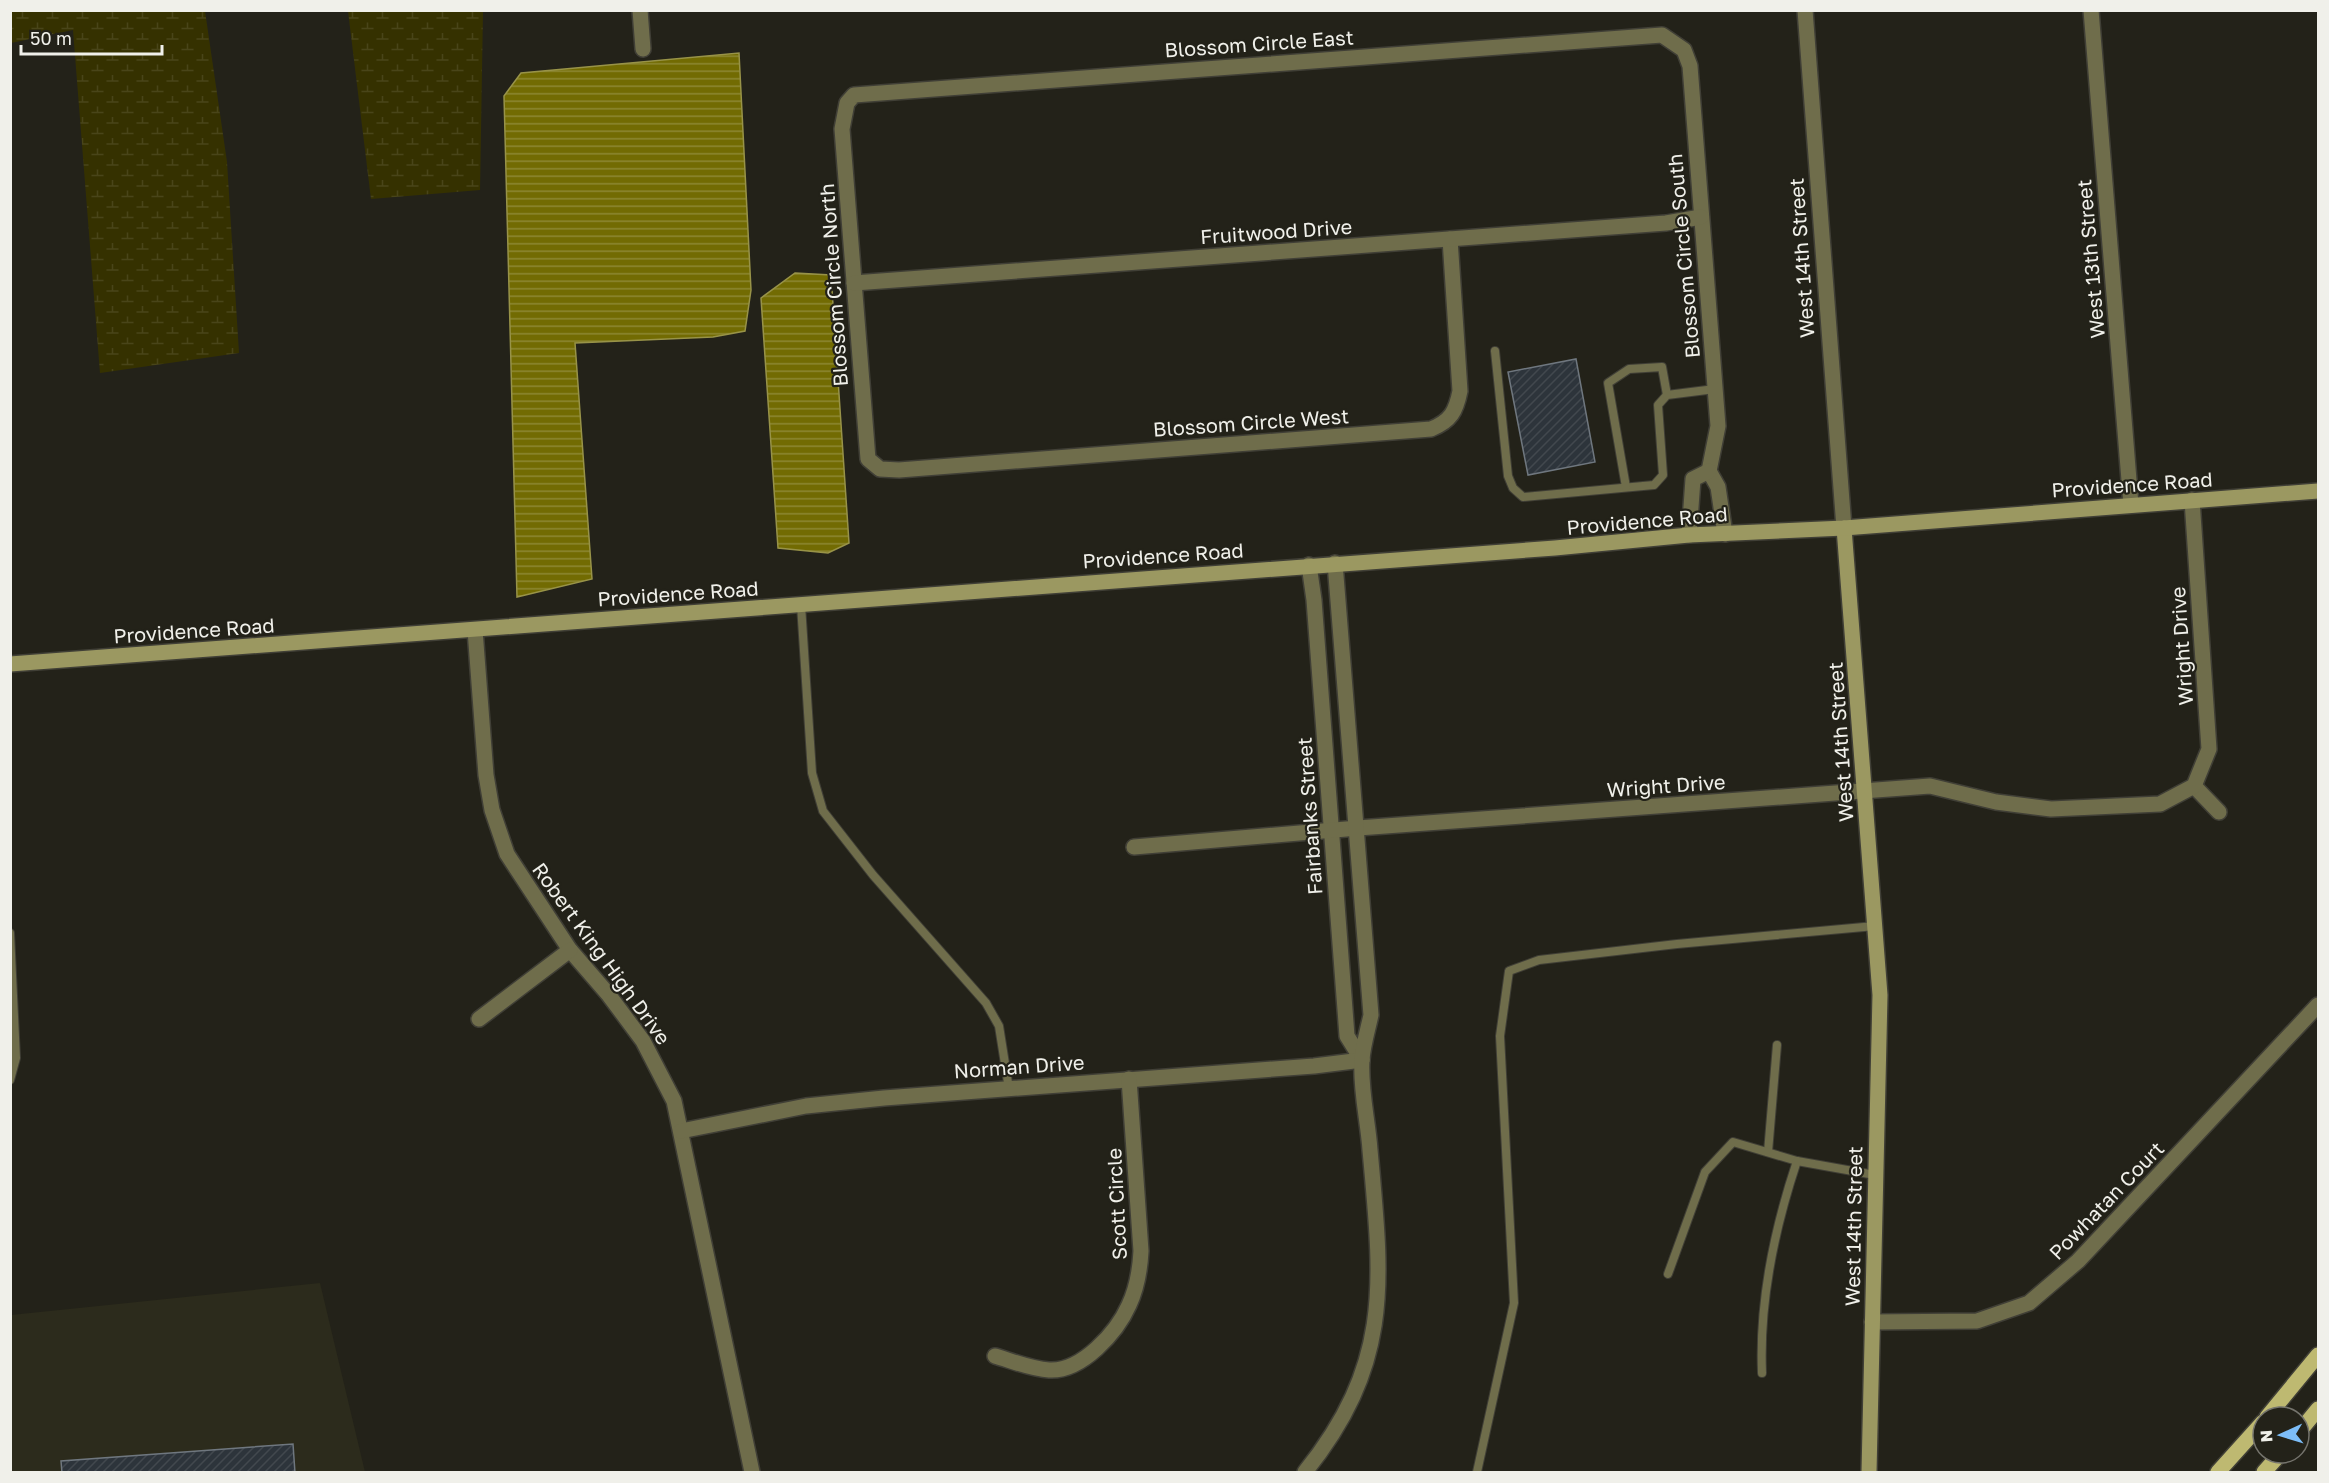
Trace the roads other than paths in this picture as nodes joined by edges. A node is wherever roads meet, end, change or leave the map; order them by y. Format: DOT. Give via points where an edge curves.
graph roads {
  1 [pos="640,10"];
  2 [pos="1805,10"];
  3 [pos="2091,10"];
  4 [pos="1676,42"];
  5 [pos="643,49"];
  6 [pos="848,103"];
  7 [pos="1701,217"];
  8 [pos="1450,239"];
  9 [pos="854,284"];
  10 [pos="1495,351"];
  11 [pos="1715,389"];
  12 [pos="1667,395"];
  13 [pos="872,464"];
  14 [pos="1708,471"];
  15 [pos="1626,487"];
  16 [pos="2319,491"];
  17 [pos="2192,500"];
  18 [pos="2131,505"];
  19 [pos="1844,528"];
  20 [pos="1725,534"];
  21 [pos="1689,536"];
  22 [pos="1335,563"];
  23 [pos="1309,565"];
  24 [pos="801,605"];
  25 [pos="475,630"];
  26 [pos="10,664"];
  27 [pos="2194,786"];
  28 [pos="1864,792"];
  29 [pos="2219,812"];
  30 [pos="1358,828"];
  31 [pos="1331,830"];
  32 [pos="1134,847"];
  33 [pos="1875,926"];
  34 [pos="10,933"];
  35 [pos="570,951"];
  36 [pos="2319,1005"];
  37 [pos="479,1019"];
  38 [pos="1777,1045"];
  39 [pos="1362,1060"];
  40 [pos="1128,1079"];
  41 [pos="10,1080"];
  42 [pos="1009,1089"];
  43 [pos="681,1131"];
  44 [pos="1768,1152"];
  45 [pos="1797,1161"];
  46 [pos="1875,1175"];
  47 [pos="1668,1274"];
  48 [pos="1872,1323"];
  49 [pos="2319,1355"];
  50 [pos="995,1356"];
  51 [pos="1762,1373"];
  52 [pos="2277,1405"];
  53 [pos="2251,1436"];
  54 [pos="752,1473"];
  55 [pos="1305,1473"];
  56 [pos="1477,1473"];
  57 [pos="1869,1473"];
  58 [pos="2218,1473"];
  1 -- 5 [label="street"];
  2 -- 19 [label="street, West 14th Street"];
  3 -- 18 [label="street, West 13th Street"];
  4 -- 6 [label="street, Blossom Circle East" via="1662,35 1647,34 870,92 854,95"];
  4 -- 7 [label="street, Blossom Circle South" via="1690,66"];
  6 -- 9 [label="street, Blossom Circle North" via="842,129"];
  7 -- 8 [label="street, Fruitwood Drive"];
  7 -- 11 [label="street, Blossom Circle South"];
  8 -- 9 [label="street, Fruitwood Drive"];
  8 -- 13 [label="street, Blossom Circle West" via="1460,391 1456,411 1445,424 1431,429 899,470 880,469"];
  9 -- 13 [label="street, Blossom Circle North" via="868,459"];
  10 -- 15 [label="lane" via="1508,476 1513,488 1523,497"];
  11 -- 12 [label="lane"];
  11 -- 14 [label="street, Blossom Circle South" via="1718,426"];
  12 -- 15 [label="lane" via="1658,405 1664,475 1654,485"];
  12 -- 15 [label="lane" via="1662,367 1629,369 1608,383"];
  14 -- 20 [label="street" via="1718,486"];
  14 -- 21 [label="street, Blossom Circle South" via="1693,478"];
  16 -- 17 [label="street, Providence Road"];
  17 -- 18 [label="street, Providence Road"];
  17 -- 27 [label="street, Wright Drive" via="2209,749"];
  18 -- 19 [label="street, Providence Road"];
  19 -- 20 [label="street, Providence Road"];
  19 -- 28 [label="street, West 14th Street"];
  20 -- 21 [label="street, Providence Road"];
  21 -- 22 [label="street, Providence Road"];
  22 -- 23 [label="street, Providence Road"];
  22 -- 30 [label="street, Fairbanks Street"];
  23 -- 24 [label="street, Providence Road"];
  23 -- 31 [label="street, Fairbanks Street"];
  24 -- 25 [label="street, Providence Road"];
  24 -- 42 [label="lane" via="812,773 823,811 986,1003 999,1026"];
  25 -- 26 [label="street, Providence Road"];
  25 -- 35 [label="street, Robert King High Drive" via="482,745 492,810 507,854"];
  27 -- 28 [label="street, Wright Drive" via="2160,804 2051,809 1996,802 1930,786"];
  27 -- 29 [label="street"];
  28 -- 30 [label="street, Wright Drive"];
  28 -- 33 [label="street, West 14th Street"];
  30 -- 31 [label="street, Wright Drive"];
  30 -- 39 [label="street, Fairbanks Street" via="1371,1015"];
  31 -- 32 [label="street, Wright Drive"];
  31 -- 39 [label="street, Fairbanks Street" via="1347,1036"];
  33 -- 46 [label="street, West 14th Street" via="1880,995"];
  33 -- 56 [label="lane" via="1539,960 1509,971 1500,1036 1514,1303"];
  34 -- 41 [label="lane" via="16,1058"];
  35 -- 37 [label="street"];
  35 -- 43 [label="street, Robert King High Drive" via="643,1041 674,1101"];
  36 -- 48 [label="street, Powhatan Court" via="2078,1261 2029,1303 1977,1321"];
  38 -- 44 [label="lane"];
  39 -- 40 [label="street, Norman Drive"];
  39 -- 55 [label="street, Fairbanks Street" via="1379,1245 1377,1320 1350,1405"];
  40 -- 42 [label="street, Norman Drive"];
  40 -- 50 [label="street, Scott Circle" via="1142,1251 1128,1306 1109,1335 1067,1368 1050,1370"];
  42 -- 43 [label="street, Norman Drive" via="806,1106"];
  43 -- 54 [label="street, Robert King High Drive"];
  44 -- 45 [label="lane"];
  44 -- 47 [label="lane" via="1733,1142 1705,1172"];
  45 -- 46 [label="lane"];
  45 -- 51 [label="lane" via="1770,1257 1763,1311"];
  46 -- 48 [label="street, West 14th Street"];
  48 -- 57 [label="street, West 14th Street"];
  49 -- 52 [label="main road"];
  53 -- 58 [label="main road"];
}
